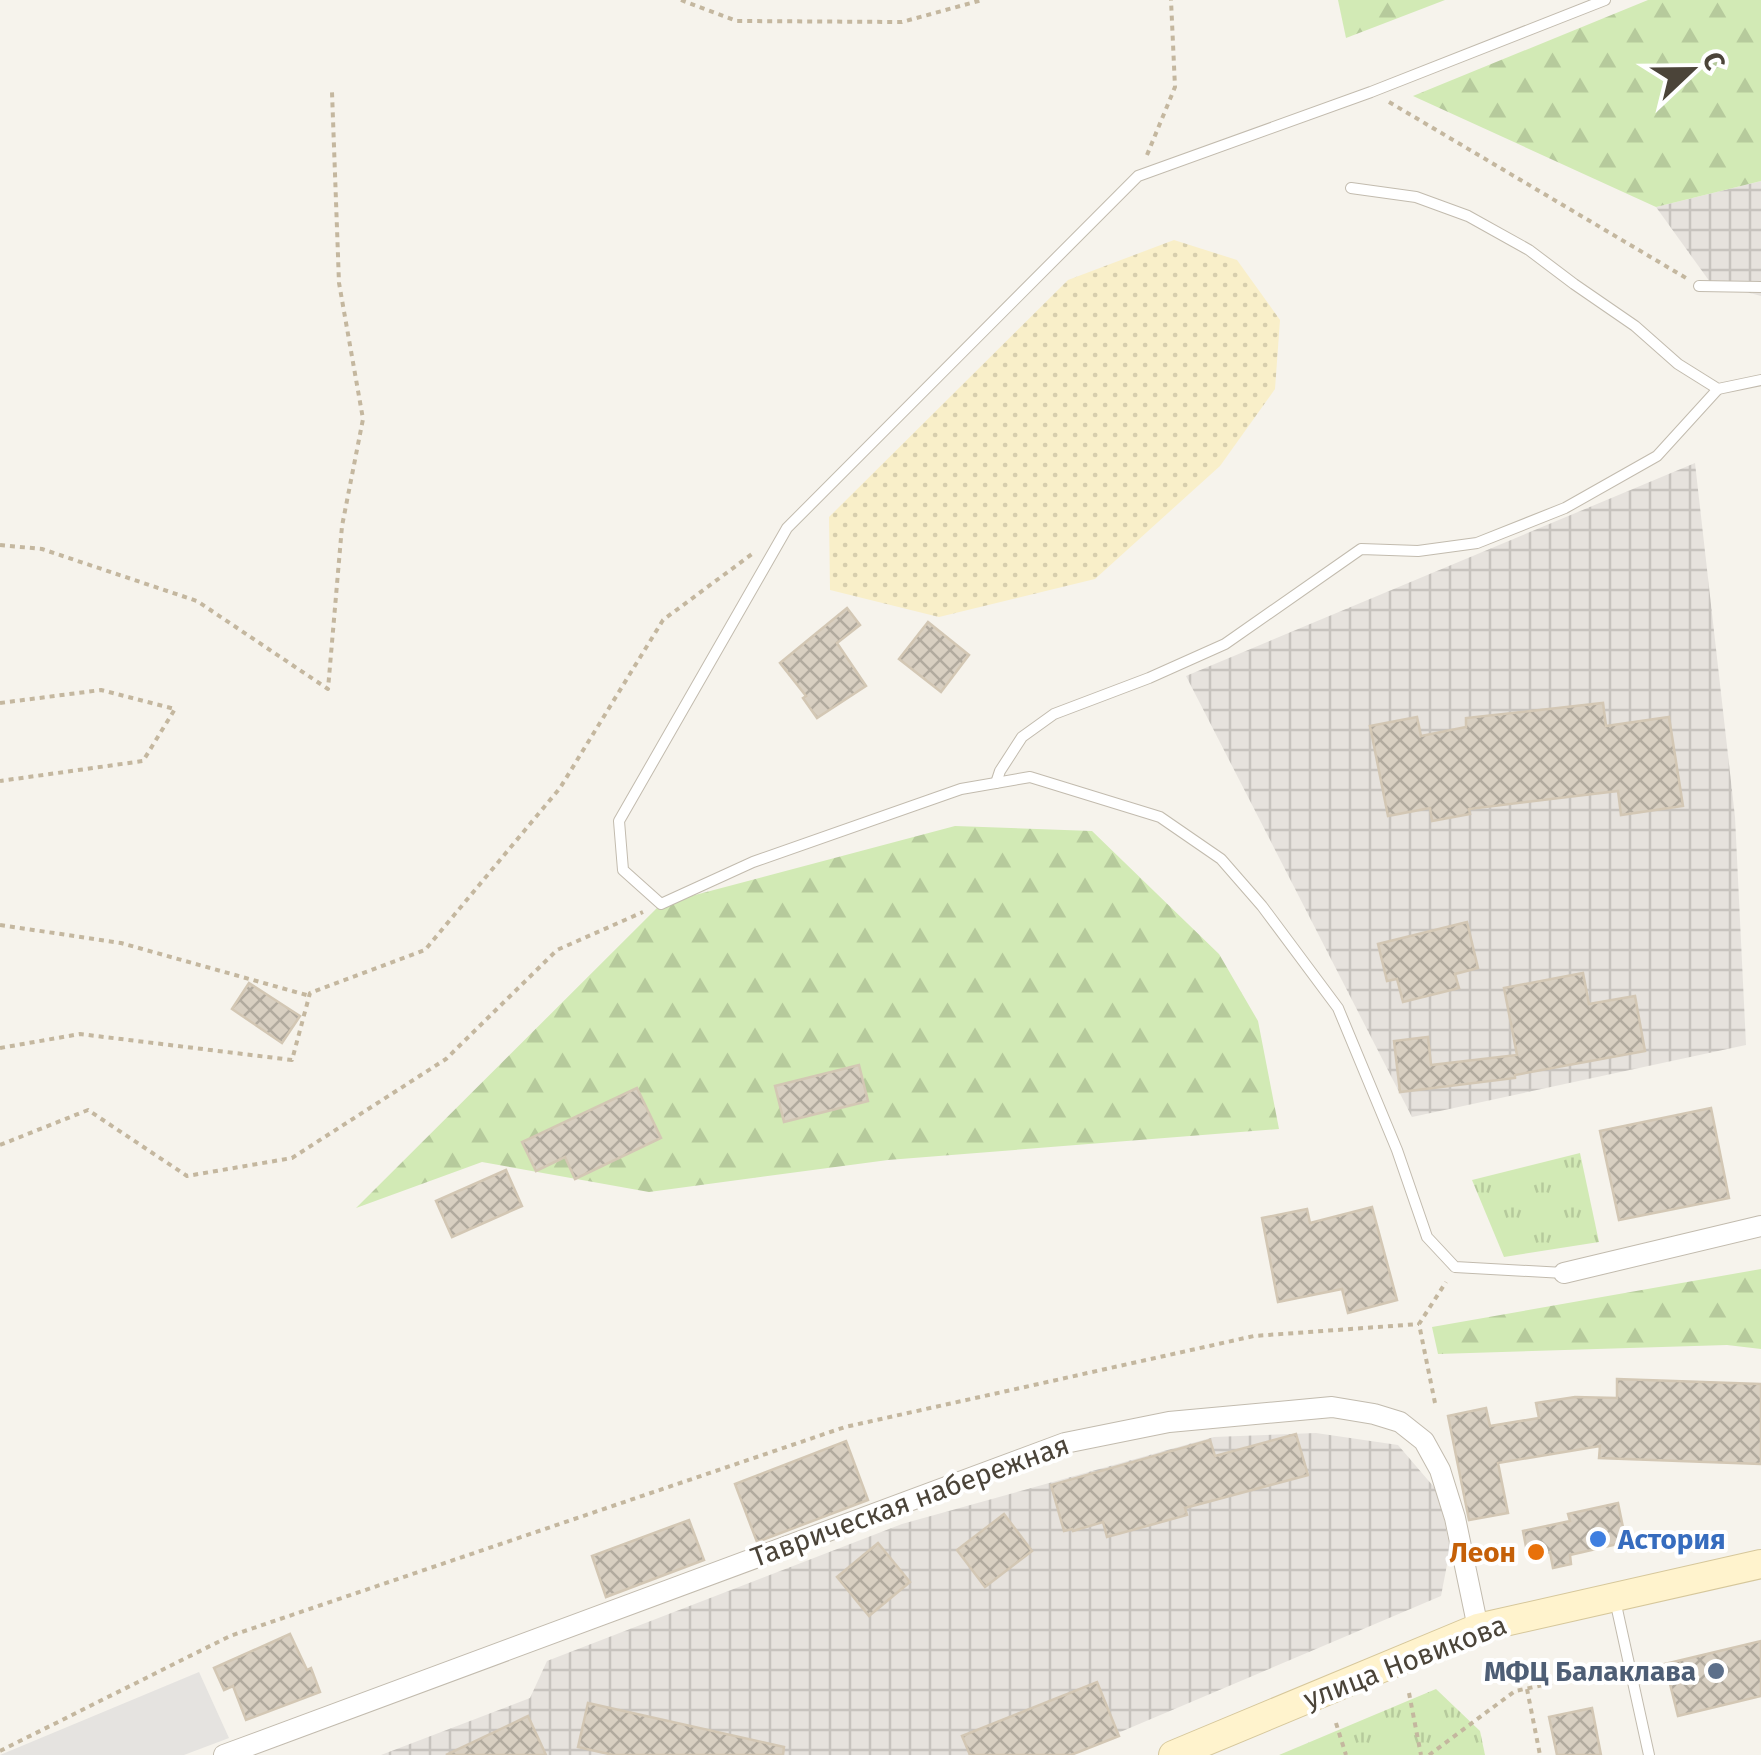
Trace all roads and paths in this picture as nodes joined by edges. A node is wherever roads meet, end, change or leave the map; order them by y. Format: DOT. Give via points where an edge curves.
graph roads {
  1 [pos="681,0"];
  2 [pos="982,0"];
  3 [pos="1171,0"];
  4 [pos="1605,0"];
  5 [pos="332,92"];
  6 [pos="1371,92"];
  7 [pos="1138,176"];
  8 [pos="1350,188"];
  9 [pos="1699,286"];
  10 [pos="1761,288"];
  11 [pos="1761,380"];
  12 [pos="1718,389"];
  13 [pos="786,528"];
  14 [pos="0,545"];
  15 [pos="0,703"];
  16 [pos="0,781"];
  17 [pos="996,783"];
  18 [pos="662,904"];
  19 [pos="0,925"];
  20 [pos="310,996"];
  21 [pos="0,1048"];
  22 [pos="0,1145"];
  23 [pos="1761,1226"];
  24 [pos="1455,1267"];
  25 [pos="1564,1273"];
  26 [pos="1419,1324"];
  27 [pos="1435,1403"];
  28 [pos="1761,1564"];
  29 [pos="1614,1597"];
  30 [pos="1478,1628"];
  31 [pos="1630,1668"];
  32 [pos="1527,1689"];
  33 [pos="1409,1693"];
  34 [pos="1336,1724"];
  35 [pos="0,1751"];
  36 [pos="224,1755"];
  37 [pos="1173,1755"];
  38 [pos="1346,1755"];
  39 [pos="1421,1755"];
  40 [pos="1429,1755"];
  41 [pos="1540,1755"];
  42 [pos="1648,1755"];
  1 -- 2 [label="path" via="737,21 883,22"];
  3 -- 7 [label="path" via="1175,87"];
  4 -- 6 [label="lane"];
  5 -- 14 [label="path" via="340,283 364,419 342,526 328,689 198,601 42,550"];
  6 -- 7 [label="lane"];
  6 -- 9 [label="path"];
  7 -- 13 [label="lane"];
  8 -- 12 [label="lane" via="1416,198 1468,216 1529,250"];
  9 -- 10 [label="lane"];
  11 -- 12 [label="lane"];
  12 -- 17 [label="lane" via="1657,456 1566,508 1478,544 1361,549 1225,644 1054,714 1022,737"];
  13 -- 18 [label="lane" via="619,822 622,870"];
  13 -- 20 [label="path" via="664,620 560,788 425,950"];
  15 -- 16 [label="path" via="101,690 175,710 143,760"];
  17 -- 18 [label="lane" via="961,788 753,862"];
  17 -- 24 [label="lane" via="1030,777 1160,816 1221,859 1338,1008 1427,1237"];
  18 -- 22 [label="path" via="558,950 446,1059 292,1158 187,1176 88,1110"];
  19 -- 20 [label="path" via="121,943"];
  20 -- 21 [label="path" via="292,1060 80,1034"];
  23 -- 25 [label="street"];
  24 -- 25 [label="lane"];
  24 -- 26 [label="path"];
  26 -- 27 [label="path"];
  26 -- 35 [label="path" via="1254,1336 845,1427 230,1636"];
  28 -- 29 [label="main road, улица Новикова"];
  29 -- 30 [label="main road, улица Новикова"];
  29 -- 31 [label="lane"];
  30 -- 36 [label="street, Таврическая набережная" via="1440,1470 1424,1441 1400,1422 1332,1407 1170,1422 1064,1443"];
  30 -- 37 [label="main road, улица Новикова"];
  31 -- 32 [label="path"];
  31 -- 42 [label="lane"];
  32 -- 40 [label="path" via="1515,1691"];
  32 -- 41 [label="path"];
  33 -- 39 [label="path"];
  34 -- 38 [label="path"];
}
